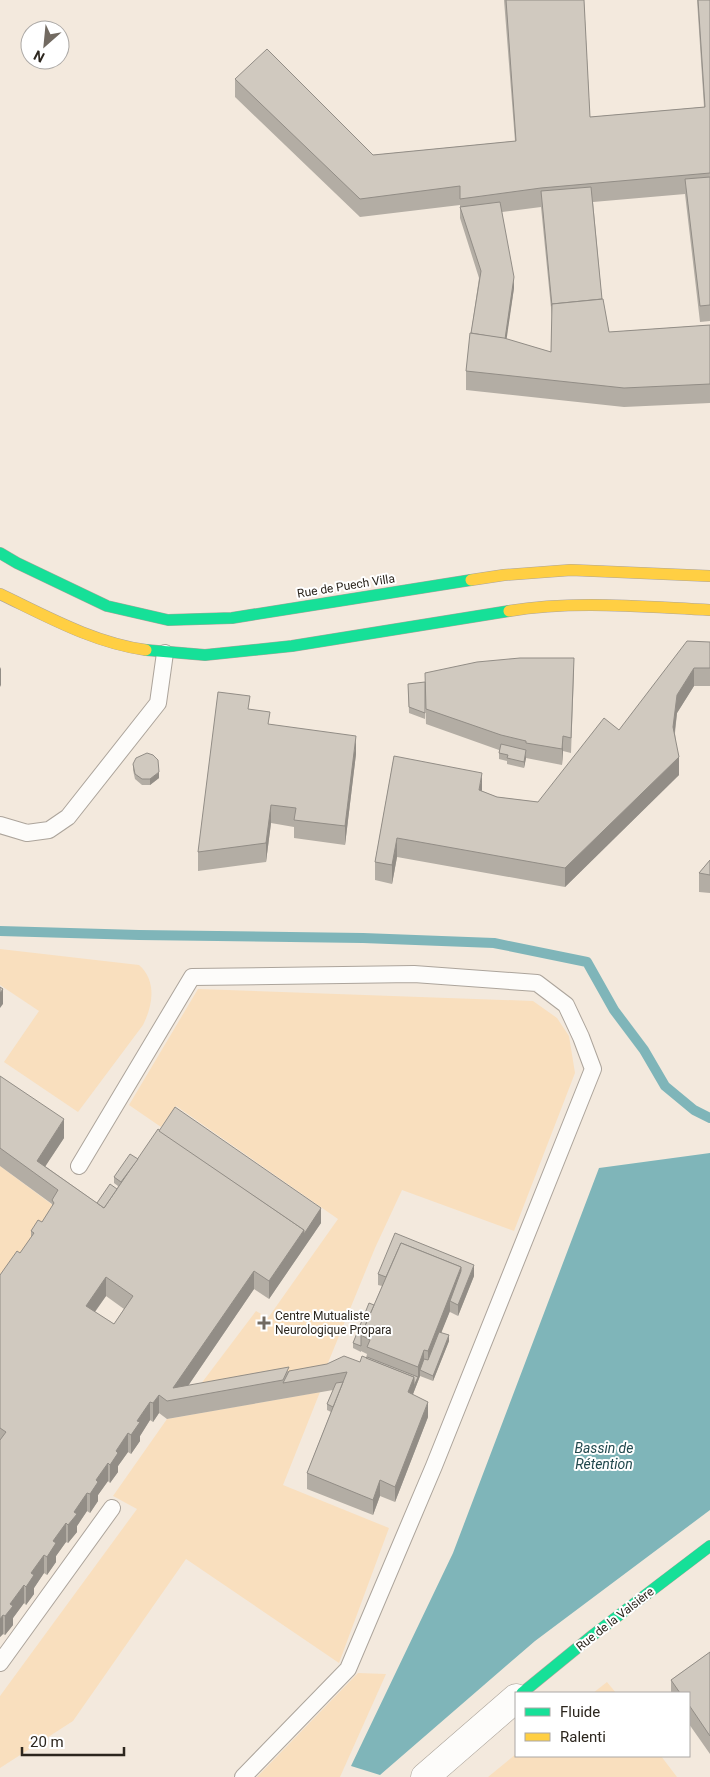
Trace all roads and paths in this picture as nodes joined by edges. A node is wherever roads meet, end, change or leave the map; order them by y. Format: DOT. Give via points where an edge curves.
graph roads {
  1 [pos="0,553"];
  2 [pos="710,576"];
  3 [pos="0,594"];
  4 [pos="710,610"];
  5 [pos="165,653"];
  6 [pos="0,825"];
  7 [pos="79,1166"];
  8 [pos="112,1508"];
  9 [pos="710,1546"];
  10 [pos="0,1663"];
  11 [pos="523,1692"];
  12 [pos="515,1699"];
  13 [pos="243,1777"];
  14 [pos="425,1777"];
  1 -- 2 [label="main road, Rue de Puech Villa" via="108,606 168,620 232,618 504,575 571,570"];
  3 -- 5 [label="main road" via="73,629 128,648"];
  4 -- 5 [label="main road" via="578,605 531,607 292,646 205,655"];
  5 -- 6 [label="lane" via="158,703 68,817 49,830 27,833"];
  7 -- 13 [label="lane" via="192,978 414,974 537,983 566,1005 593,1069 438,1457 348,1669"];
  8 -- 10 [label="lane"];
  9 -- 11 [label="main road, Rue de la Valsière"];
  12 -- 14 [label="street"];
}
